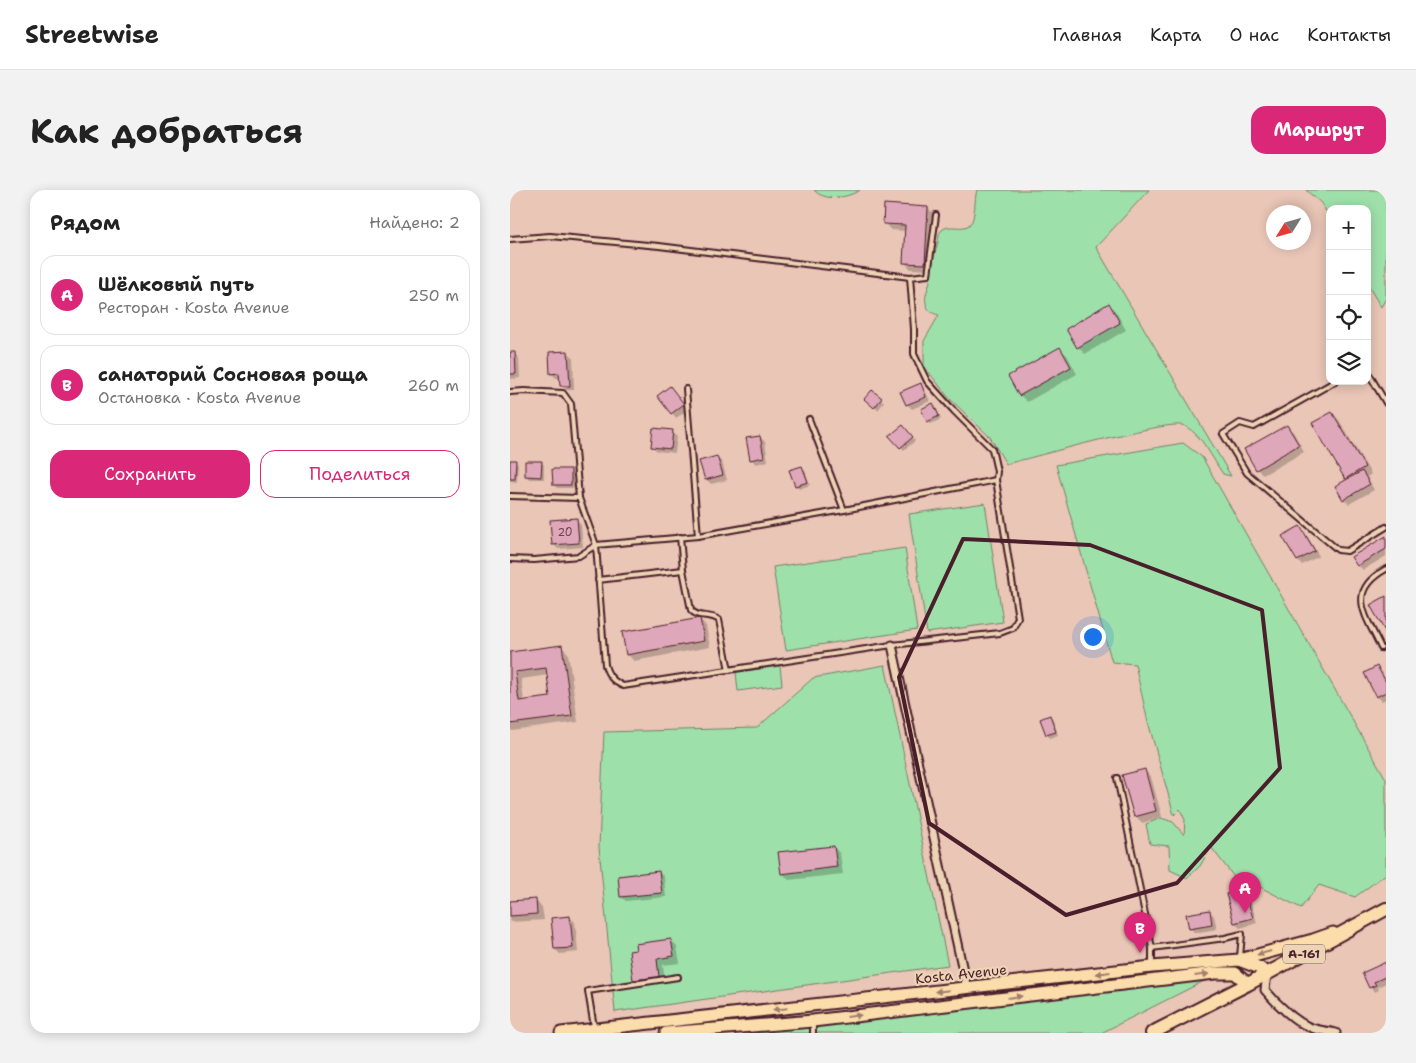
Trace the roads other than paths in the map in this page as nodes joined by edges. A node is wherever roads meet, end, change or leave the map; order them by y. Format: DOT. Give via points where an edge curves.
graph roads {
  1 [pos="936,215"];
  2 [pos="510,239"];
  3 [pos="910,277"];
  4 [pos="1371,377"];
  5 [pos="1329,385"];
  6 [pos="686,389"];
  7 [pos="510,392"];
  8 [pos="1386,403"];
  9 [pos="809,419"];
  10 [pos="996,480"];
  11 [pos="510,496"];
  12 [pos="580,498"];
  13 [pos="844,510"];
  14 [pos="1386,527"];
  15 [pos="698,536"];
  16 [pos="680,537"];
  17 [pos="596,545"];
  18 [pos="510,559"];
  19 [pos="1386,569"];
  20 [pos="683,570"];
  21 [pos="598,580"];
  22 [pos="892,645"];
  23 [pos="1381,648"];
  24 [pos="729,670"];
  25 [pos="1117,778"];
  26 [pos="1386,909"];
  27 [pos="1361,923"];
  28 [pos="1249,932"];
  29 [pos="1242,934"];
  30 [pos="1152,948"];
  31 [pos="1239,960"];
  32 [pos="1152,967"];
  33 [pos="1267,974"];
  34 [pos="678,977"];
  35 [pos="1154,981"];
  36 [pos="1248,984"];
  37 [pos="967,989"];
  38 [pos="813,1021"];
  39 [pos="594,1029"];
  40 [pos="678,1032"];
  41 [pos="561,1033"];
  42 [pos="666,1033"];
  43 [pos="813,1033"];
  44 [pos="1152,1033"];
  45 [pos="1336,1033"];
  1 -- 3 [label="lane" via="928,275"];
  2 -- 3 [label="lane" via="550,236 659,246"];
  3 -- 10 [label="lane" via="914,354 927,381 992,449"];
  4 -- 8 [label="lane"];
  5 -- 14 [label="lane" via="1254,428 1240,423 1224,434 1247,473 1338,550 1347,551"];
  6 -- 15 [label="lane"];
  7 -- 12 [label="lane" via="563,392 571,404"];
  9 -- 13 [label="lane"];
  10 -- 13 [label="lane"];
  10 -- 22 [label="lane" via="1018,618 1013,628"];
  11 -- 12 [label="lane"];
  12 -- 17 [label="lane"];
  13 -- 15 [label="lane"];
  15 -- 16 [label="lane"];
  16 -- 17 [label="lane"];
  16 -- 20 [label="lane"];
  17 -- 18 [label="lane" via="579,556"];
  17 -- 21 [label="lane"];
  19 -- 23 [label="lane" via="1364,586 1361,596"];
  20 -- 21 [label="lane"];
  20 -- 24 [label="lane" via="693,613 714,616 719,620"];
  21 -- 24 [label="lane" via="604,666 615,682 623,686"];
  22 -- 24 [label="lane"];
  22 -- 37 [label="street"];
  25 -- 30 [label="lane"];
  26 -- 27 [label="highway, А-161"];
  27 -- 31 [label="main road, Kosta Avenue, one-way"];
  27 -- 33 [label="highway, А-161"];
  28 -- 29 [label="lane"];
  29 -- 30 [label="lane"];
  29 -- 31 [label="lane"];
  30 -- 32 [label="lane"];
  31 -- 32 [label="main road, Kosta Avenue"];
  31 -- 33 [label="main road"];
  32 -- 35 [label="main road"];
  32 -- 37 [label="main road, Kosta Avenue, one-way"];
  33 -- 36 [label="highway, А-161"];
  33 -- 45 [label="street" via="1265,990 1276,1003 1311,1028"];
  34 -- 39 [label="lane" via="588,991"];
  35 -- 36 [label="main road, Kosta Avenue, one-way" via="1235,973"];
  38 -- 35 [label="main road, Kosta Avenue, one-way"];
  36 -- 44 [label="highway, А-161"];
  37 -- 39 [label="main road, Kosta Avenue, one-way"];
  38 -- 40 [label="main road, Kosta Avenue"];
  38 -- 43 [label="lane"];
  39 -- 41 [label="main road, Kosta Avenue"];
  40 -- 42 [label="main road, Kosta Avenue"];
}
